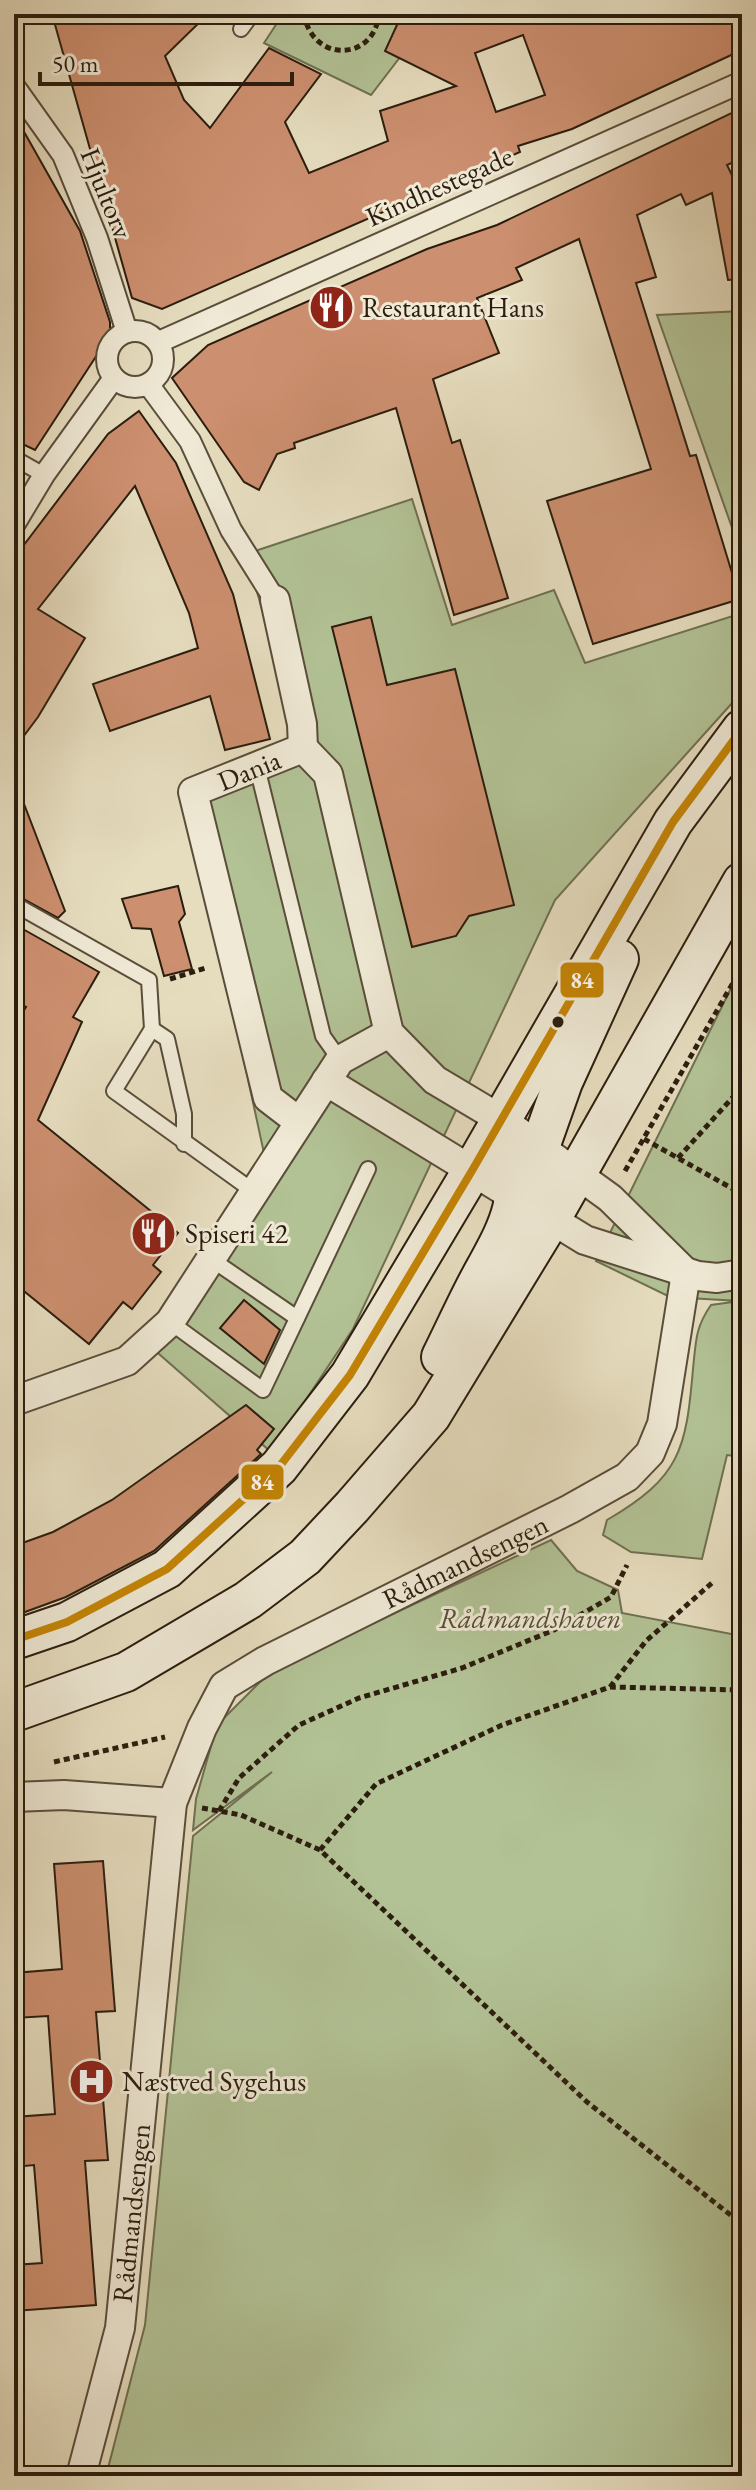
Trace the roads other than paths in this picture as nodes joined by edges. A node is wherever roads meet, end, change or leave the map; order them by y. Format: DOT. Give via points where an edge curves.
graph roads {
  1 [pos="252,14"];
  2 [pos="241,29"];
  3 [pos="742,82"];
  4 [pos="14,86"];
  5 [pos="127,332"];
  6 [pos="159,342"];
  7 [pos="114,378"];
  8 [pos="148,384"];
  9 [pos="14,458"];
  10 [pos="44,475"];
  11 [pos="14,525"];
  12 [pos="275,600"];
  13 [pos="742,729"];
  14 [pos="303,748"];
  15 [pos="257,767"];
  16 [pos="673,822"];
  17 [pos="742,882"];
  18 [pos="14,904"];
  19 [pos="152,1029"];
  20 [pos="389,1033"];
  21 [pos="333,1071"];
  22 [pos="502,1120"];
  23 [pos="298,1121"];
  24 [pos="184,1144"];
  25 [pos="540,1147"];
  26 [pos="368,1169"];
  27 [pos="473,1169"];
  28 [pos="577,1172"];
  29 [pos="253,1191"];
  30 [pos="515,1198"];
  31 [pos="551,1219"];
  32 [pos="211,1259"];
  33 [pos="686,1273"];
  34 [pos="742,1274"];
  35 [pos="297,1318"];
  36 [pos="170,1322"];
  37 [pos="14,1401"];
  38 [pos="385,1470"];
  39 [pos="14,1640"];
  40 [pos="14,1712"];
  41 [pos="14,1797"];
  42 [pos="172,1803"];
  43 [pos="81,2476"];
  1 -- 2 [label="lane"];
  3 -- 6 [label="street, Kindhestegade"];
  4 -- 5 [label="street, Hjultorv" via="63,155"];
  5 -- 6 [label="street" via="141,331"];
  5 -- 7 [label="street" via="113,340 107,355"];
  6 -- 8 [label="street" via="163,365"];
  7 -- 8 [label="street" via="126,386"];
  7 -- 10 [label="street"];
  8 -- 12 [label="street, Dania" via="190,441 231,530"];
  9 -- 10 [label="lane"];
  10 -- 11 [label="street"];
  12 -- 14 [label="street, Dania"];
  13 -- 16 [label="main road"];
  14 -- 15 [label="street, Dania"];
  14 -- 20 [label="street" via="328,774"];
  15 -- 21 [label="lane"];
  15 -- 23 [label="street, Dania" via="193,792 268,1098"];
  16 -- 22 [label="main road"];
  16 -- 25 [label="main road"];
  17 -- 28 [label="main road"];
  18 -- 19 [label="lane" via="149,980"];
  19 -- 24 [label="lane" via="167,1039 184,1114"];
  19 -- 24 [label="lane" via="114,1091"];
  20 -- 21 [label="street"];
  20 -- 22 [label="street" via="435,1080"];
  21 -- 23 [label="street"];
  21 -- 27 [label="street"];
  22 -- 25 [label="street"];
  22 -- 27 [label="main road"];
  22 -- 30 [label="main road" via="514,1159"];
  23 -- 29 [label="street"];
  24 -- 29 [label="lane"];
  25 -- 28 [label="street"];
  25 -- 31 [label="main road" via="540,1178"];
  26 -- 35 [label="lane"];
  27 -- 30 [label="street"];
  27 -- 39 [label="main road" via="350,1375 279,1467 167,1569 67,1622"];
  28 -- 31 [label="main road"];
  28 -- 33 [label="street"];
  29 -- 32 [label="street"];
  30 -- 31 [label="street"];
  30 -- 38 [label="main road" via="508,1229"];
  31 -- 33 [label="street" via="585,1240"];
  31 -- 38 [label="main road" via="431,1416"];
  32 -- 35 [label="lane"];
  32 -- 36 [label="street"];
  33 -- 34 [label="street" via="717,1278"];
  33 -- 42 [label="street, Rådmandsengen" via="662,1424 650,1453 627,1477 224,1686"];
  35 -- 36 [label="lane" via="263,1390"];
  36 -- 37 [label="street" via="127,1361"];
  38 -- 40 [label="main road" via="305,1557 248,1600 126,1672"];
  41 -- 42 [label="street"];
  42 -- 43 [label="street, Rådmandsengen" via="120,2328"];
}
